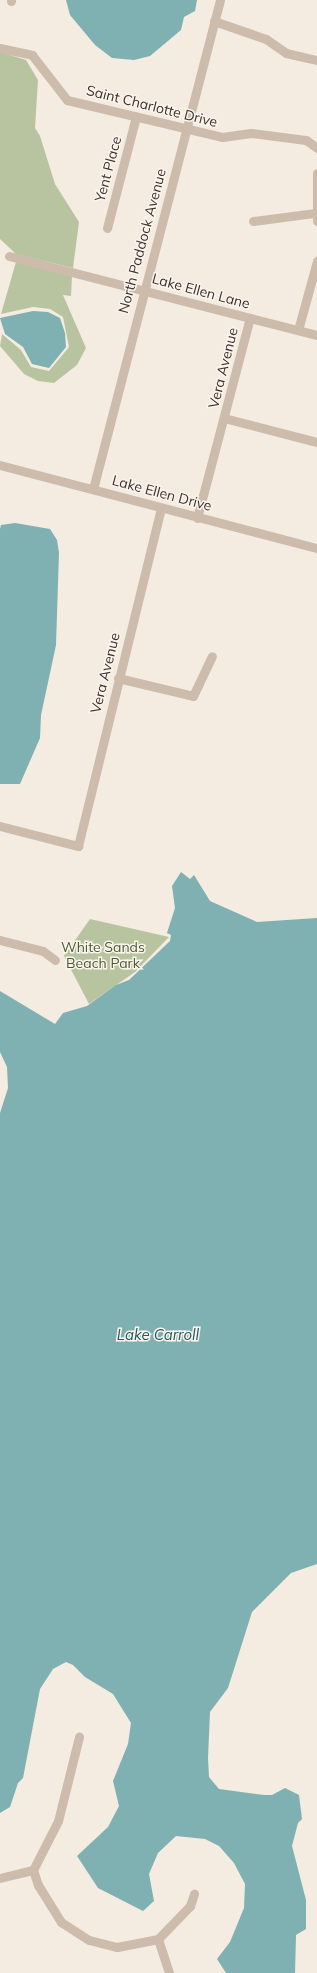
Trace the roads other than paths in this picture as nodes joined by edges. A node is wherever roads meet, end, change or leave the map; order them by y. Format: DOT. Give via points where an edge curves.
graph roads {
  1 [pos="220,0"];
  2 [pos="214,21"];
  3 [pos="0,48"];
  4 [pos="317,60"];
  5 [pos="136,116"];
  6 [pos="186,129"];
  7 [pos="317,148"];
  8 [pos="317,173"];
  9 [pos="316,217"];
  10 [pos="253,221"];
  11 [pos="107,228"];
  12 [pos="9,256"];
  13 [pos="317,261"];
  14 [pos="144,290"];
  15 [pos="250,318"];
  16 [pos="298,330"];
  17 [pos="317,335"];
  18 [pos="224,418"];
  19 [pos="317,442"];
  20 [pos="0,465"];
  21 [pos="93,489"];
  22 [pos="161,508"];
  23 [pos="197,518"];
  24 [pos="317,548"];
  25 [pos="212,656"];
  26 [pos="118,678"];
  27 [pos="0,826"];
  28 [pos="0,940"];
  29 [pos="55,960"];
  30 [pos="79,1737"];
  31 [pos="33,1870"];
  32 [pos="0,1878"];
  33 [pos="194,1894"];
  34 [pos="158,1939"];
  35 [pos="169,1973"];
  1 -- 2 [label="street, North Paddock Avenue"];
  2 -- 4 [label="street" via="266,38 286,53"];
  2 -- 6 [label="street, North Paddock Avenue"];
  3 -- 5 [label="street, Saint Charlotte Drive" via="32,55 67,100"];
  5 -- 6 [label="street, Saint Charlotte Drive"];
  5 -- 11 [label="street, Yent Place"];
  6 -- 7 [label="street, Saint Charlotte Drive" via="222,137 252,133 306,140"];
  6 -- 14 [label="street, North Paddock Avenue"];
  8 -- 9 [label="street"];
  9 -- 10 [label="street"];
  12 -- 14 [label="street, Lake Ellen Lane"];
  13 -- 16 [label="street"];
  14 -- 15 [label="street, Lake Ellen Lane"];
  14 -- 21 [label="street, North Paddock Avenue"];
  15 -- 16 [label="street, Lake Ellen Lane"];
  15 -- 18 [label="street, Vera Avenue"];
  16 -- 17 [label="street, Lake Ellen Lane"];
  18 -- 19 [label="street"];
  18 -- 23 [label="street, Vera Avenue"];
  20 -- 21 [label="street, Lake Ellen Drive"];
  21 -- 22 [label="street, Lake Ellen Drive"];
  22 -- 23 [label="street, Lake Ellen Drive"];
  22 -- 26 [label="street, Vera Avenue"];
  23 -- 24 [label="street, Lake Ellen Drive"];
  25 -- 26 [label="street" via="193,696"];
  26 -- 27 [label="street, Vera Avenue" via="78,846"];
  28 -- 29 [label="street" via="42,951"];
  30 -- 31 [label="street" via="58,1821"];
  31 -- 32 [label="street"];
  31 -- 34 [label="street" via="38,1885 61,1922 89,1940 117,1947"];
  33 -- 34 [label="street" via="190,1906"];
  34 -- 35 [label="street"];
}
